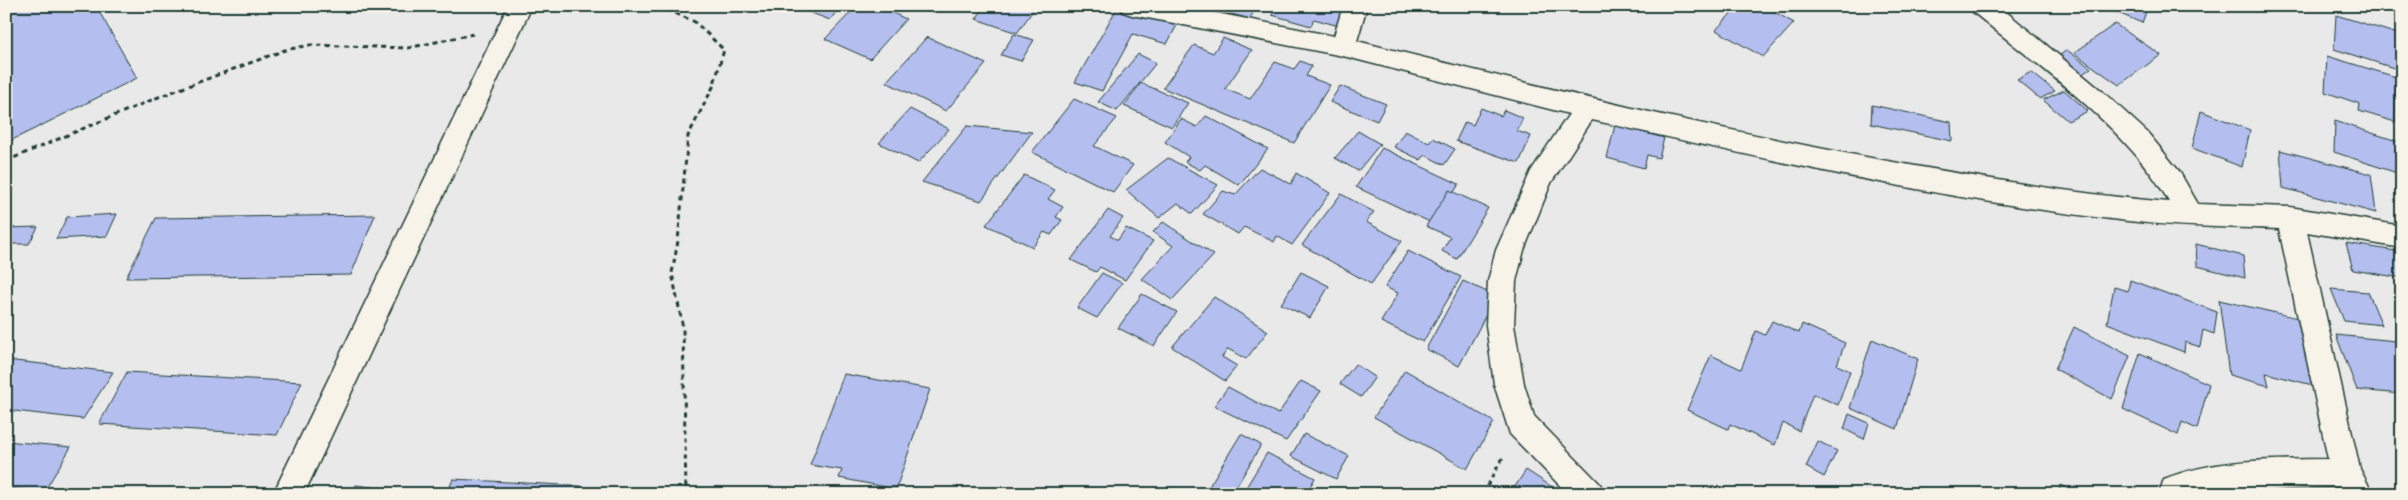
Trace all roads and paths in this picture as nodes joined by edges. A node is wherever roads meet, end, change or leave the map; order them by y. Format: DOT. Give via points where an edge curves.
graph roads {
  1 [pos="659,6"];
  2 [pos="1132,6"];
  3 [pos="1355,6"];
  4 [pos="1982,6"];
  5 [pos="515,16"];
  6 [pos="1343,48"];
  7 [pos="1586,109"];
  8 [pos="6,161"];
  9 [pos="2190,215"];
  10 [pos="2290,218"];
  11 [pos="2402,237"];
  12 [pos="1521,424"];
  13 [pos="2352,483"];
  14 [pos="288,494"];
  15 [pos="686,494"];
  16 [pos="1483,494"];
  17 [pos="1589,494"];
  18 [pos="2174,494"];
  1 -- 15 [label="path" via="707,29 724,50 713,87 688,136 672,273 683,328"];
  2 -- 6 [label="street"];
  3 -- 6 [label="street"];
  4 -- 9 [label="street" via="2094,98 2138,139 2170,179"];
  5 -- 8 [label="path" via="408,48 310,45 285,50 160,96"];
  5 -- 14 [label="street"];
  6 -- 7 [label="street"];
  7 -- 9 [label="street" via="1798,156 2006,193"];
  7 -- 12 [label="street" via="1540,179 1510,250 1502,281 1500,325 1509,384"];
  9 -- 10 [label="street"];
  10 -- 11 [label="street"];
  10 -- 13 [label="street"];
  12 -- 16 [label="path"];
  12 -- 17 [label="street"];
  13 -- 18 [label="street" via="2233,478 2191,483 2175,489"];
}
